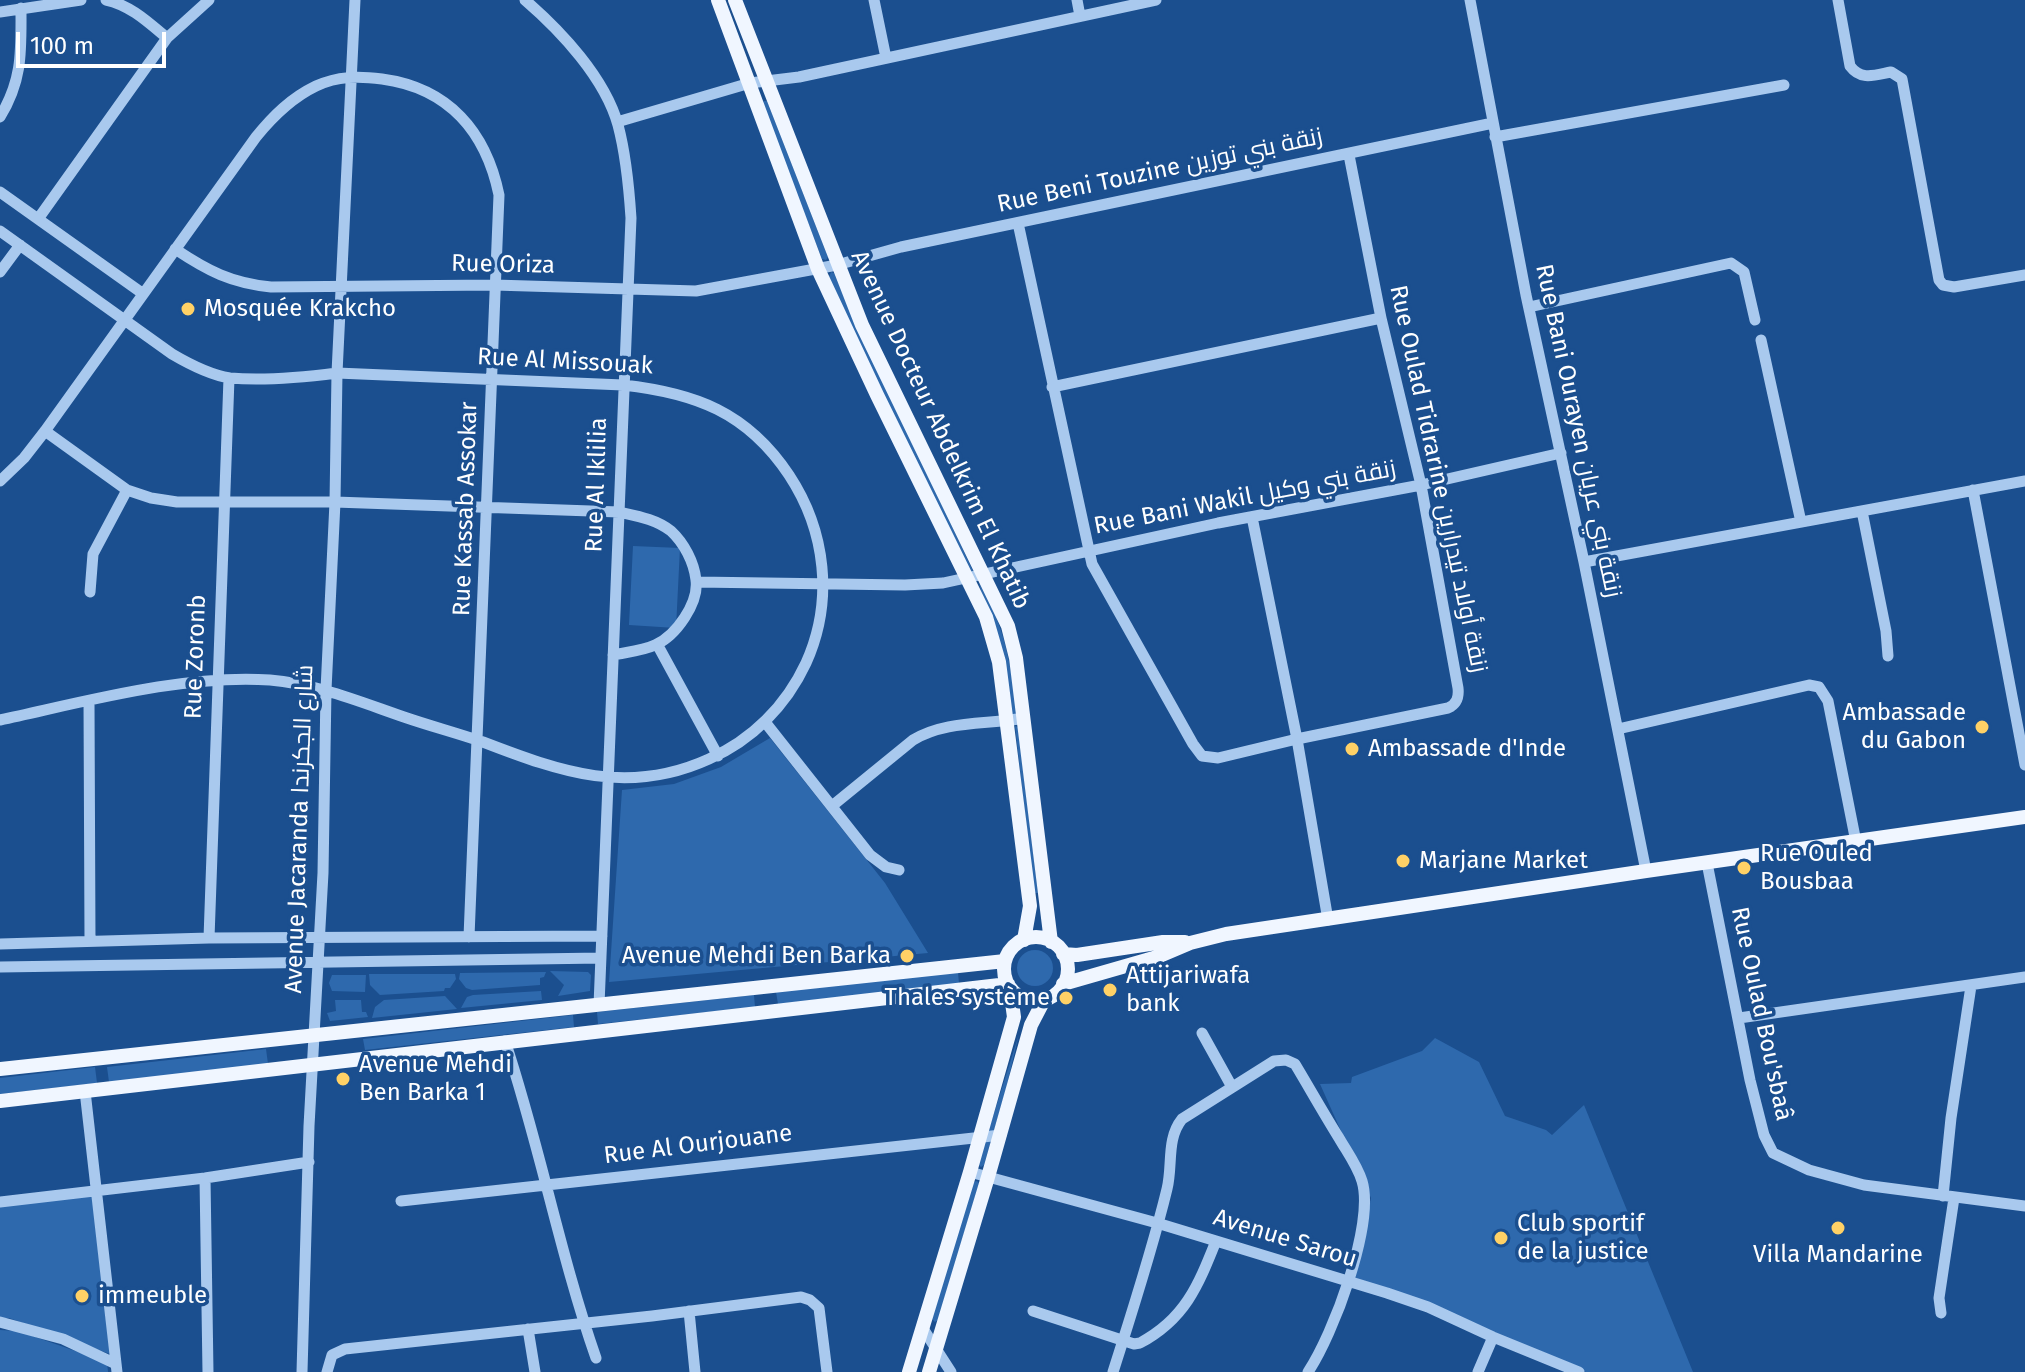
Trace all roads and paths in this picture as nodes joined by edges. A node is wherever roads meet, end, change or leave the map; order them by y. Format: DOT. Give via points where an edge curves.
graph roads {
  1 [pos="81,0"];
  2 [pos="106,0"];
  3 [pos="209,0"];
  4 [pos="355,0"];
  5 [pos="525,0"];
  6 [pos="718,0"];
  7 [pos="735,0"];
  8 [pos="874,0"];
  9 [pos="1077,0"];
  10 [pos="1156,0"];
  11 [pos="1470,0"];
  12 [pos="1476,0"];
  13 [pos="1838,0"];
  14 [pos="21,8"];
  15 [pos="0,12"];
  16 [pos="1080,16"];
  17 [pos="167,38"];
  18 [pos="886,58"];
  19 [pos="351,76"];
  20 [pos="766,81"];
  21 [pos="750,83"];
  22 [pos="1784,85"];
  23 [pos="0,117"];
  24 [pos="617,122"];
  25 [pos="1493,123"];
  26 [pos="1495,137"];
  27 [pos="1349,155"];
  28 [pos="0,192"];
  29 [pos="38,219"];
  30 [pos="1018,223"];
  31 [pos="0,231"];
  32 [pos="20,245"];
  33 [pos="175,249"];
  34 [pos="837,265"];
  35 [pos="818,269"];
  36 [pos="0,272"];
  37 [pos="2025,275"];
  38 [pos="494,285"];
  39 [pos="343,287"];
  40 [pos="629,289"];
  41 [pos="142,293"];
  42 [pos="1529,307"];
  43 [pos="124,318"];
  44 [pos="1381,318"];
  45 [pos="1755,320"];
  46 [pos="1761,340"];
  47 [pos="337,373"];
  48 [pos="229,378"];
  49 [pos="493,379"];
  50 [pos="623,385"];
  51 [pos="1052,387"];
  52 [pos="45,431"];
  53 [pos="1561,453"];
  54 [pos="0,481"];
  55 [pos="2025,481"];
  56 [pos="1421,485"];
  57 [pos="127,490"];
  58 [pos="1973,490"];
  59 [pos="225,502"];
  60 [pos="335,502"];
  61 [pos="488,508"];
  62 [pos="1862,511"];
  63 [pos="619,512"];
  64 [pos="1252,517"];
  65 [pos="1801,522"];
  66 [pos="1088,552"];
  67 [pos="1584,562"];
  68 [pos="985,574"];
  69 [pos="967,578"];
  70 [pos="697,582"];
  71 [pos="824,583"];
  72 [pos="90,592"];
  73 [pos="657,644"];
  74 [pos="613,655"];
  75 [pos="1888,656"];
  76 [pos="216,681"];
  77 [pos="326,690"];
  78 [pos="89,701"];
  79 [pos="1024,718"];
  80 [pos="0,720"];
  81 [pos="765,722"];
  82 [pos="1005,722"];
  83 [pos="1618,729"];
  84 [pos="1297,739"];
  85 [pos="478,741"];
  86 [pos="718,756"];
  87 [pos="2025,765"];
  88 [pos="608,779"];
  89 [pos="832,806"];
  90 [pos="2025,817"];
  91 [pos="1856,842"];
  92 [pos="1707,863"];
  93 [pos="899,870"];
  94 [pos="1646,871"];
  95 [pos="1328,920"];
  96 [pos="602,936"];
  97 [pos="469,937"];
  98 [pos="209,938"];
  99 [pos="319,939"];
  100 [pos="1024,940"];
  101 [pos="90,941"];
  102 [pos="1051,942"];
  103 [pos="1190,943"];
  104 [pos="0,944"];
  105 [pos="1063,954"];
  106 [pos="601,958"];
  107 [pos="1005,961"];
  108 [pos="318,963"];
  109 [pos="0,967"];
  110 [pos="2025,977"];
  111 [pos="1063,984"];
  112 [pos="1009,986"];
  113 [pos="1971,986"];
  114 [pos="1044,1000"];
  115 [pos="599,1005"];
  116 [pos="1739,1018"];
  117 [pos="1202,1033"];
  118 [pos="315,1036"];
  119 [pos="505,1041"];
  120 [pos="315,1063"];
  121 [pos="0,1069"];
  122 [pos="1232,1087"];
  123 [pos="85,1091"];
  124 [pos="0,1101"];
  125 [pos="981,1135"];
  126 [pos="1001,1135"];
  127 [pos="309,1162"];
  128 [pos="970,1172"];
  129 [pos="988,1177"];
  130 [pos="205,1178"];
  131 [pos="547,1184"];
  132 [pos="97,1190"];
  133 [pos="1948,1197"];
  134 [pos="401,1201"];
  135 [pos="0,1202"];
  136 [pos="2025,1206"];
  137 [pos="1157,1223"];
  138 [pos="1216,1241"];
  139 [pos="1347,1281"];
  140 [pos="689,1311"];
  141 [pos="1033,1311"];
  142 [pos="1941,1313"];
  143 [pos="0,1322"];
  144 [pos="584,1323"];
  145 [pos="922,1327"];
  146 [pos="528,1329"];
  147 [pos="1493,1337"];
  148 [pos="1123,1340"];
  149 [pos="936,1347"];
  150 [pos="596,1358"];
  151 [pos="116,1368"];
  152 [pos="327,1370"];
  153 [pos="208,1372"];
  154 [pos="302,1372"];
  155 [pos="535,1372"];
  156 [pos="695,1372"];
  157 [pos="827,1372"];
  158 [pos="909,1372"];
  159 [pos="929,1372"];
  160 [pos="951,1372"];
  161 [pos="1113,1372"];
  162 [pos="1308,1372"];
  163 [pos="1478,1372"];
  164 [pos="1579,1372"];
  1 -- 14 [label="street"];
  2 -- 17 [label="street" via="136,13"];
  3 -- 17 [label="street"];
  4 -- 19 [label="street, Avenue Jacaranda شارع الجكرندا"];
  5 -- 24 [label="street, Rue Al Iklilia" via="571,44"];
  6 -- 21 [label="main road, Avenue Docteur Abdelkrim El Khatib"];
  7 -- 20 [label="main road, Avenue Docteur Abdelkrim El Khatib"];
  8 -- 18 [label="street"];
  9 -- 16 [label="street"];
  10 -- 16 [label="street"];
  11 -- 12 [label="street"];
  11 -- 25 [label="street, Rue Bani Ourayen زنقة بني عريان"];
  13 -- 37 [label="street" via="1853,71 1867,77 1893,72 1902,79 1939,280 1954,287"];
  14 -- 15 [label="street"];
  14 -- 23 [label="street" via="20,72"];
  16 -- 18 [label="street"];
  17 -- 29 [label="street"];
  18 -- 20 [label="street"];
  19 -- 33 [label="street" via="317,86 272,117"];
  19 -- 38 [label="street, Rue Kassab Assokar" via="397,81 435,96 469,126 487,151 499,195"];
  19 -- 39 [label="street, Avenue Jacaranda شارع الجكرندا"];
  20 -- 21 [label="street"];
  20 -- 34 [label="main road, Avenue Docteur Abdelkrim El Khatib"];
  21 -- 24 [label="street"];
  21 -- 35 [label="main road, Avenue Docteur Abdelkrim El Khatib"];
  22 -- 26 [label="street"];
  24 -- 40 [label="street, Rue Al Iklilia" via="631,218"];
  25 -- 26 [label="street, Rue Bani Ourayen زنقة بني عريان"];
  25 -- 27 [label="street, Rue Beni Touzine زنقة بني توزين"];
  26 -- 42 [label="street, Rue Bani Ourayen زنقة بني عريان"];
  27 -- 30 [label="street, Rue Beni Touzine زنقة بني توزين"];
  27 -- 44 [label="street, Rue Oulad Tidrarine زنقة أولاد تيدرارين"];
  28 -- 29 [label="street"];
  29 -- 41 [label="street"];
  30 -- 34 [label="street, Rue Beni Touzine زنقة بني توزين"];
  30 -- 51 [label="street, Rue Oulad Tidrarine زنقة أولاد تيدرارين"];
  31 -- 32 [label="street"];
  32 -- 36 [label="street"];
  32 -- 43 [label="street"];
  33 -- 39 [label="street, Rue Oriza" via="243,284"];
  33 -- 41 [label="street"];
  34 -- 35 [label="street, Rue Oriza"];
  34 -- 68 [label="main road, Avenue Docteur Abdelkrim El Khatib"];
  35 -- 40 [label="street, Rue Oriza" via="696,291"];
  35 -- 69 [label="main road, Avenue Docteur Abdelkrim El Khatib"];
  38 -- 39 [label="street, Rue Oriza"];
  38 -- 40 [label="street, Rue Oriza"];
  38 -- 49 [label="street, Rue Kassab Assokar"];
  39 -- 47 [label="street, Avenue Jacaranda شارع الجكرندا"];
  40 -- 50 [label="street, Rue Al Iklilia"];
  41 -- 43 [label="street"];
  42 -- 45 [label="street" via="1731,263 1744,272"];
  42 -- 53 [label="street, Rue Bani Ourayen زنقة بني عريان"];
  43 -- 48 [label="street" via="188,363"];
  43 -- 52 [label="street"];
  44 -- 51 [label="street"];
  44 -- 56 [label="street, Rue Oulad Tidrarine زنقة أولاد تيدرارين"];
  46 -- 65 [label="street"];
  47 -- 48 [label="street, Rue Al Missouak"];
  47 -- 49 [label="street, Rue Al Missouak"];
  47 -- 60 [label="street, Avenue Jacaranda شارع الجكرندا"];
  48 -- 59 [label="street, Rue Zoronb"];
  49 -- 50 [label="street, Rue Al Missouak"];
  49 -- 61 [label="street, Rue Kassab Assokar"];
  50 -- 63 [label="street, Rue Al Iklilia"];
  50 -- 71 [label="street, Rue Al Missouak" via="667,390 705,403 768,448 812,517"];
  51 -- 66 [label="street, Rue Oulad Tidrarine زنقة أولاد تيدرارين"];
  52 -- 54 [label="street"];
  52 -- 57 [label="street"];
  53 -- 56 [label="street, Rue Bani Wakil زنقة بني وكيل"];
  53 -- 67 [label="street, Rue Bani Ourayen زنقة بني عريان"];
  55 -- 58 [label="street"];
  56 -- 64 [label="street, Rue Bani Wakil زنقة بني وكيل"];
  56 -- 84 [label="street, Rue Oulad Tidrarine زنقة أولاد تيدرارين" via="1458,688 1456,701 1448,708"];
  57 -- 59 [label="street" via="177,502"];
  57 -- 72 [label="street" via="93,554"];
  58 -- 62 [label="street"];
  58 -- 87 [label="street"];
  59 -- 60 [label="street"];
  59 -- 76 [label="street, Rue Zoronb"];
  60 -- 61 [label="street"];
  60 -- 77 [label="street, Avenue Jacaranda شارع الجكرندا"];
  61 -- 63 [label="street"];
  61 -- 85 [label="street, Rue Kassab Assokar"];
  62 -- 65 [label="street"];
  62 -- 75 [label="street"];
  63 -- 70 [label="street" via="650,519 670,531 688,555"];
  63 -- 74 [label="street, Rue Al Iklilia"];
  64 -- 66 [label="street, Rue Bani Wakil زنقة بني وكيل"];
  64 -- 84 [label="street"];
  65 -- 67 [label="street"];
  66 -- 68 [label="street, Rue Bani Wakil زنقة بني وكيل"];
  66 -- 84 [label="street, Rue Oulad Tidrarine زنقة أولاد تيدرارين" via="1102,586 1202,756 1218,758"];
  67 -- 83 [label="street, Rue Bani Ourayen زنقة بني عريان"];
  68 -- 69 [label="street, Rue Bani Wakil زنقة بني وكيل"];
  68 -- 79 [label="main road, Avenue Docteur Abdelkrim El Khatib" via="1011,636"];
  69 -- 71 [label="street, Rue Bani Wakil زنقة بني وكيل" via="921,585"];
  69 -- 82 [label="main road, Avenue Docteur Abdelkrim El Khatib" via="993,638"];
  70 -- 71 [label="street, Rue Bani Wakil زنقة بني وكيل"];
  70 -- 73 [label="street" via="681,621"];
  71 -- 81 [label="street, Rue Al Missouak" via="805,665"];
  73 -- 74 [label="street"];
  73 -- 86 [label="street"];
  74 -- 88 [label="street, Rue Al Iklilia"];
  76 -- 77 [label="street, Rue Al Missouak" via="270,680"];
  76 -- 78 [label="street, Rue Al Missouak"];
  76 -- 98 [label="street, Rue Zoronb"];
  77 -- 85 [label="street, Rue Al Missouak"];
  77 -- 99 [label="street, Avenue Jacaranda شارع الجكرندا"];
  78 -- 80 [label="street, Rue Al Missouak"];
  78 -- 101 [label="street"];
  79 -- 82 [label="street"];
  79 -- 102 [label="main road, Avenue Docteur Abdelkrim El Khatib"];
  81 -- 86 [label="street, Rue Al Missouak"];
  81 -- 89 [label="street"];
  82 -- 89 [label="street" via="927,733"];
  82 -- 100 [label="main road, Avenue Docteur Abdelkrim El Khatib" via="1030,906"];
  83 -- 91 [label="street" via="1809,685 1819,687 1828,701"];
  83 -- 94 [label="street, Rue Bani Ourayen زنقة بني عريان"];
  84 -- 95 [label="street"];
  85 -- 88 [label="street, Rue Al Missouak"];
  85 -- 97 [label="street, Rue Kassab Assokar"];
  86 -- 88 [label="street, Rue Al Missouak" via="666,775"];
  88 -- 96 [label="street, Rue Al Iklilia"];
  89 -- 93 [label="street" via="870,855"];
  90 -- 91 [label="main road"];
  91 -- 92 [label="main road"];
  92 -- 94 [label="main road"];
  92 -- 116 [label="street, Rue Oulad Bou'sbaâ"];
  94 -- 95 [label="main road"];
  95 -- 103 [label="main road"];
  96 -- 97 [label="street"];
  96 -- 106 [label="street, Rue Al Iklilia"];
  97 -- 99 [label="street"];
  98 -- 99 [label="street"];
  98 -- 101 [label="street"];
  99 -- 108 [label="street, Avenue Jacaranda شارع الجكرندا"];
  100 -- 102 [label="main road"];
  100 -- 107 [label="main road"];
  101 -- 104 [label="street"];
  102 -- 105 [label="main road"];
  103 -- 105 [label="main road"];
  103 -- 111 [label="main road"];
  105 -- 111 [label="main road"];
  106 -- 108 [label="street"];
  106 -- 115 [label="street, Rue Al Iklilia"];
  107 -- 112 [label="main road"];
  107 -- 115 [label="main road"];
  108 -- 109 [label="street"];
  108 -- 118 [label="street, Avenue Jacaranda شارع الجكرندا"];
  110 -- 113 [label="street"];
  111 -- 114 [label="main road"];
  112 -- 114 [label="main road" via="1025,999"];
  112 -- 119 [label="main road"];
  112 -- 125 [label="main road" via="1014,1017"];
  113 -- 116 [label="street"];
  113 -- 133 [label="street" via="1946,1157"];
  114 -- 126 [label="main road" via="1031,1025"];
  115 -- 118 [label="main road"];
  116 -- 133 [label="street, Rue Oulad Bou'sbaâ" via="1756,1108 1773,1153 1851,1183"];
  117 -- 122 [label="street"];
  118 -- 120 [label="street, Avenue Jacaranda شارع الجكرندا"];
  118 -- 121 [label="main road"];
  119 -- 120 [label="main road"];
  119 -- 131 [label="street"];
  120 -- 123 [label="main road"];
  120 -- 127 [label="street, Avenue Jacaranda شارع الجكرندا"];
  122 -- 137 [label="street" via="1177,1127"];
  122 -- 139 [label="street" via="1274,1061 1291,1061 1354,1162 1366,1206"];
  123 -- 124 [label="main road"];
  123 -- 132 [label="street"];
  125 -- 126 [label="street, Rue Al Ourjouane"];
  125 -- 128 [label="main road"];
  125 -- 131 [label="street, Rue Al Ourjouane"];
  126 -- 129 [label="main road"];
  127 -- 130 [label="street"];
  127 -- 154 [label="street, Avenue Jacaranda شارع الجكرندا"];
  128 -- 129 [label="street, Avenue Sarou"];
  128 -- 145 [label="main road"];
  129 -- 137 [label="street, Avenue Sarou"];
  129 -- 149 [label="main road"];
  130 -- 132 [label="street"];
  130 -- 153 [label="street"];
  131 -- 134 [label="street, Rue Al Ourjouane"];
  131 -- 144 [label="street"];
  132 -- 135 [label="street"];
  132 -- 151 [label="street"];
  133 -- 136 [label="street, Rue Oulad Bou'sbaâ"];
  133 -- 142 [label="street"];
  137 -- 138 [label="street, Avenue Sarou"];
  137 -- 148 [label="street"];
  138 -- 139 [label="street, Avenue Sarou"];
  138 -- 148 [label="street" via="1189,1302 1145,1340"];
  139 -- 147 [label="street, Avenue Sarou" via="1416,1303"];
  139 -- 162 [label="street" via="1324,1345"];
  140 -- 144 [label="street"];
  140 -- 156 [label="street"];
  140 -- 157 [label="street" via="810,1300 819,1308"];
  141 -- 148 [label="street"];
  143 -- 151 [label="street" via="63,1339"];
  144 -- 146 [label="street"];
  144 -- 150 [label="street"];
  145 -- 149 [label="street"];
  145 -- 158 [label="main road"];
  146 -- 152 [label="street" via="345,1349 332,1355"];
  146 -- 155 [label="street"];
  147 -- 163 [label="street"];
  147 -- 164 [label="street, Avenue Sarou"];
  148 -- 161 [label="street"];
  149 -- 159 [label="main road"];
  149 -- 160 [label="street"];
}
